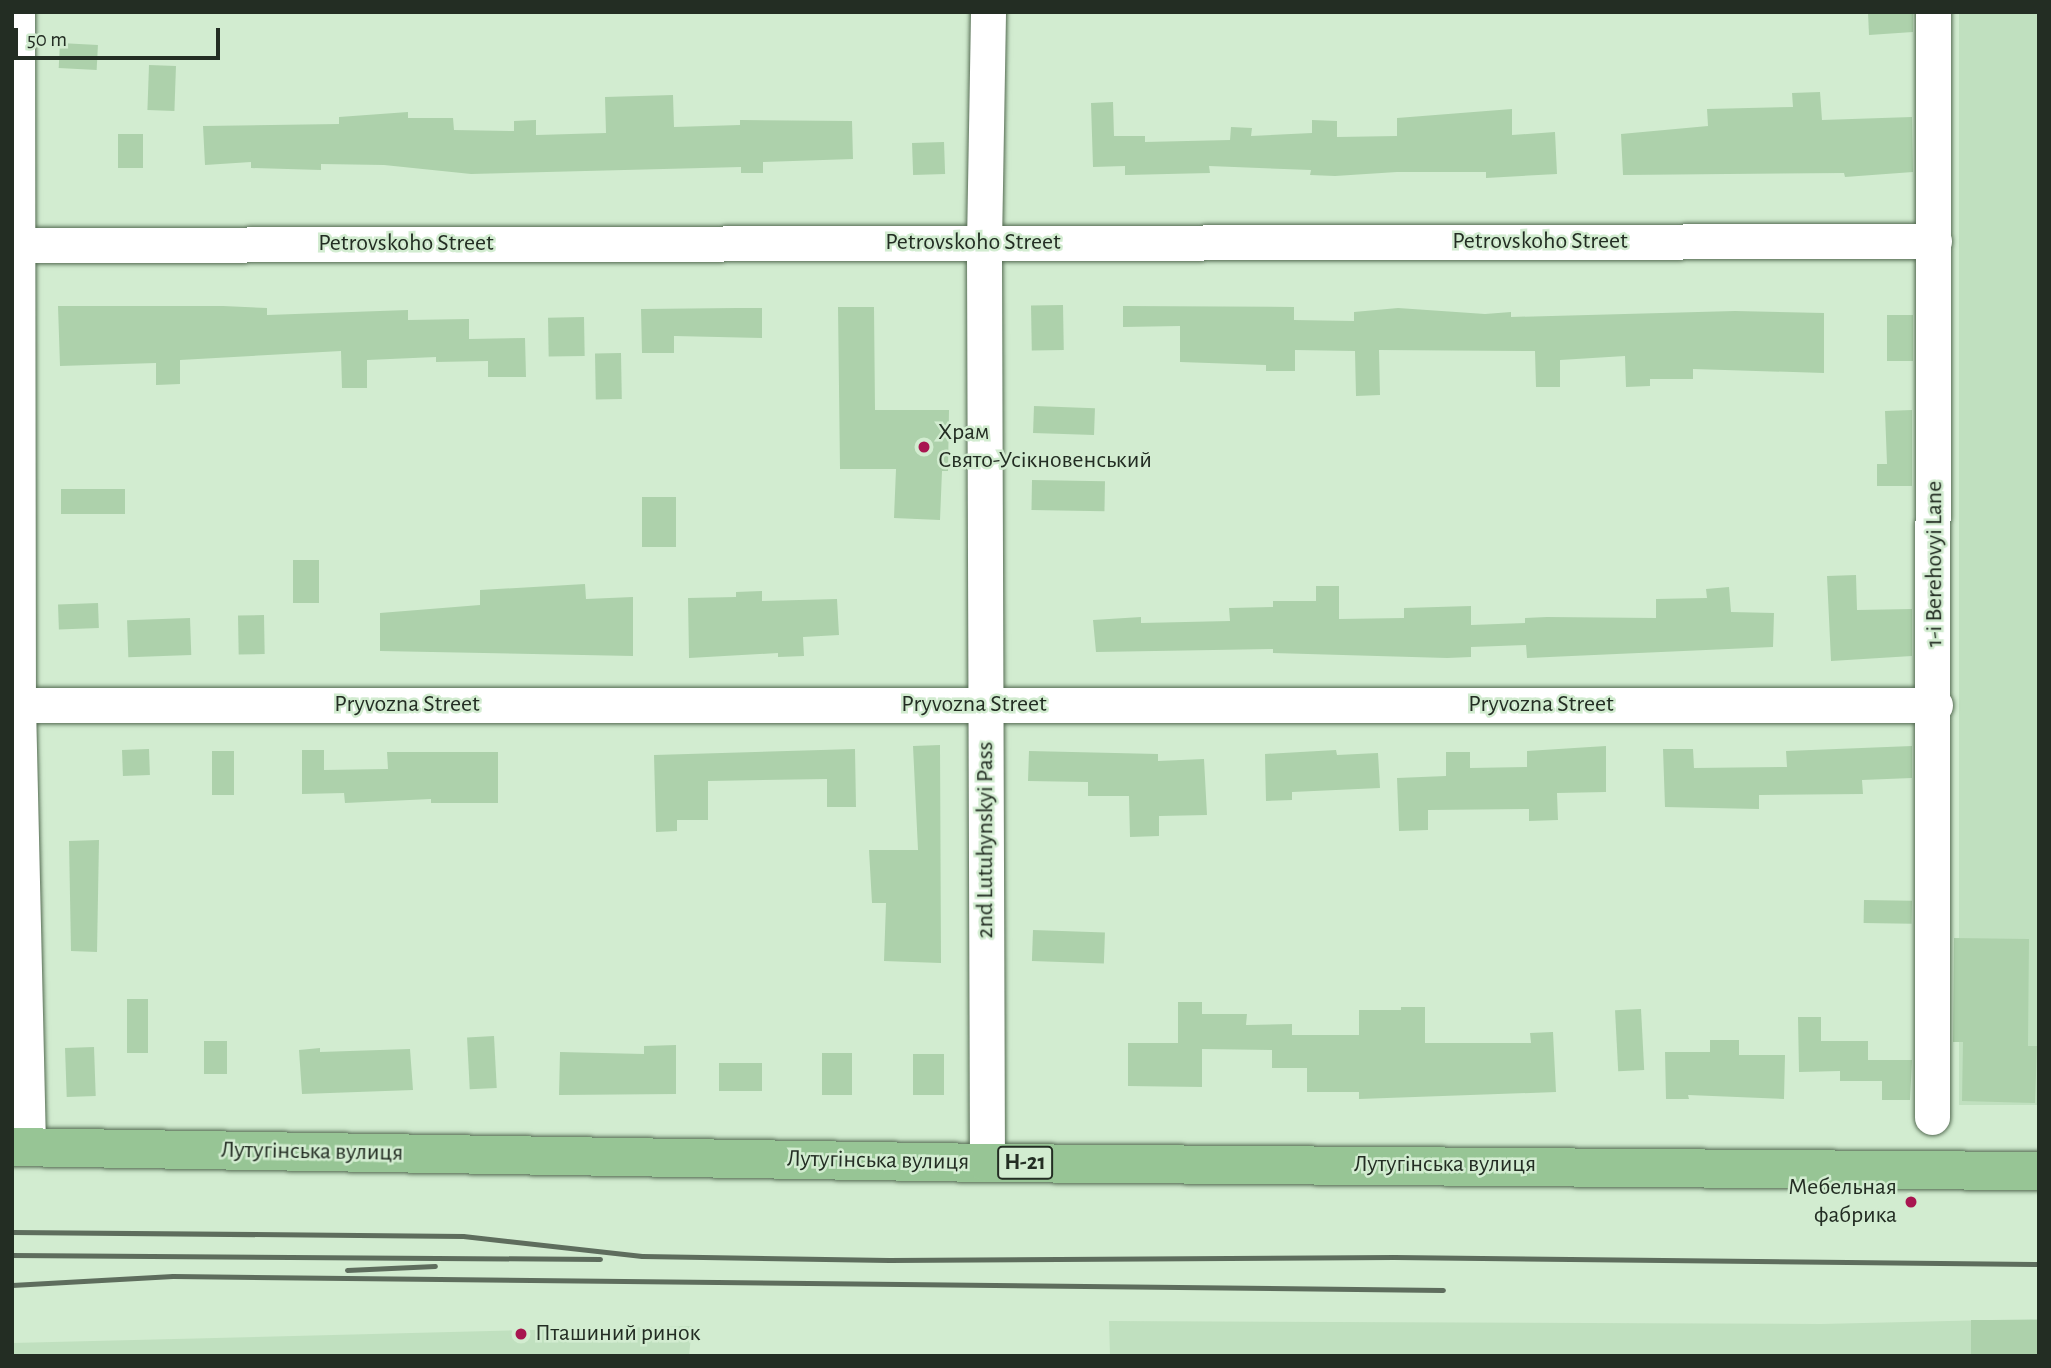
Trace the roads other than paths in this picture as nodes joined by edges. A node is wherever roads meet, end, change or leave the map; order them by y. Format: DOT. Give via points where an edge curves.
graph roads {
  1 [pos="17,12"];
  2 [pos="988,12"];
  3 [pos="1933,12"];
  4 [pos="1934,241"];
  5 [pos="984,243"];
  6 [pos="13,245"];
  7 [pos="15,705"];
  8 [pos="986,705"];
  9 [pos="1935,705"];
  10 [pos="1932,1116"];
  11 [pos="20,1147"];
  12 [pos="987,1163"];
  13 [pos="2039,1171"];
  1 -- 6 [label="street"];
  2 -- 5 [label="street, 2nd Lutuhynskyi Pass"];
  3 -- 4 [label="street, 1-i Berehovyi Lane"];
  4 -- 5 [label="street, Petrovskoho Street"];
  4 -- 9 [label="street, 1-i Berehovyi Lane"];
  5 -- 6 [label="street, Petrovskoho Street"];
  5 -- 8 [label="street, 2nd Lutuhynskyi Pass"];
  6 -- 7 [label="street"];
  7 -- 8 [label="street, Pryvozna Street"];
  7 -- 11 [label="street"];
  8 -- 9 [label="street, Pryvozna Street"];
  8 -- 12 [label="street, 2nd Lutuhynskyi Pass"];
  9 -- 10 [label="street, 1-i Berehovyi Lane"];
  11 -- 12 [label="main road, Лутугінська вулиця / Н-21"];
  12 -- 13 [label="main road, Лутугінська вулиця / Н-21"];
}
